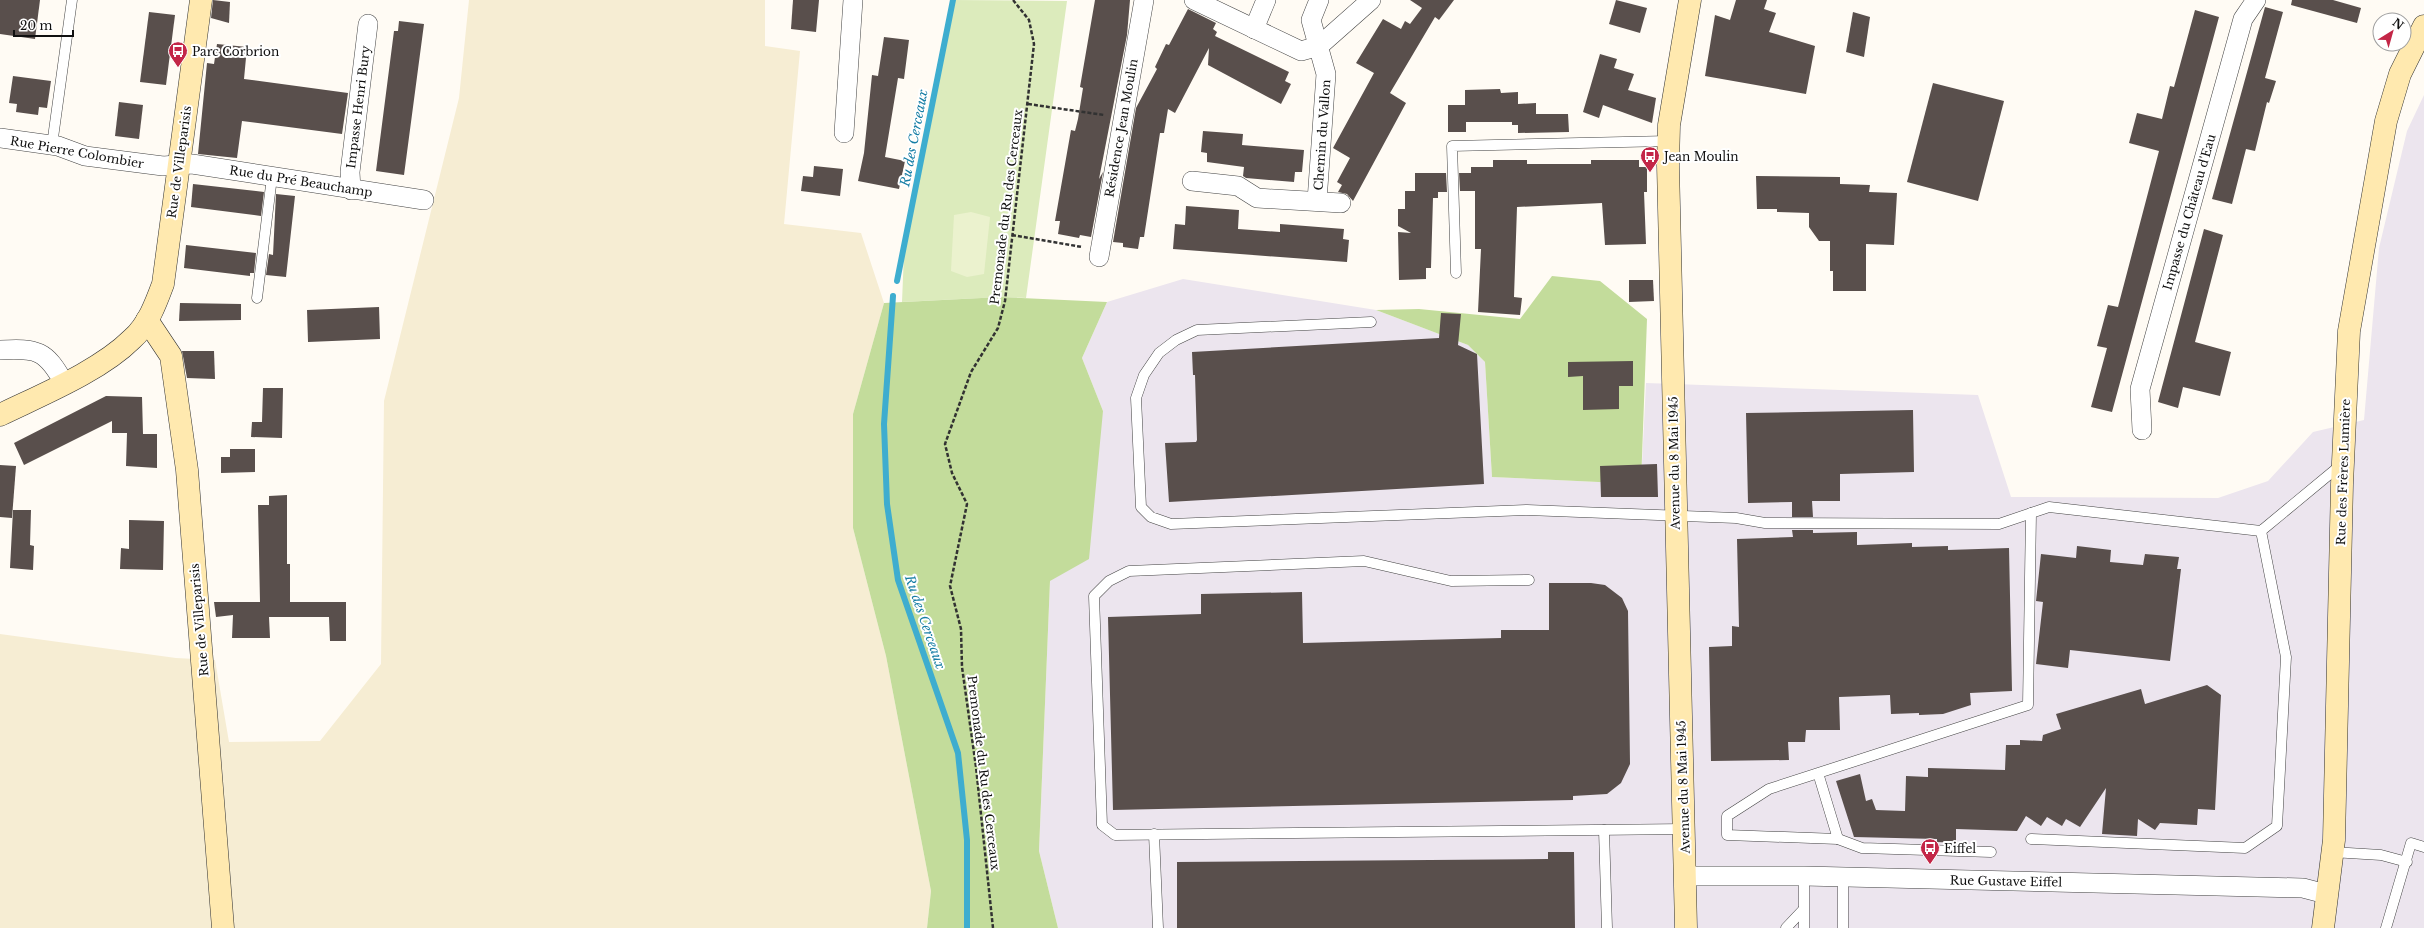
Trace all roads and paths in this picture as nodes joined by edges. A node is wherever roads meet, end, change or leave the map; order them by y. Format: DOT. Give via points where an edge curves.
graph roads {
  1 [pos="72,0"];
  2 [pos="201,0"];
  3 [pos="853,0"];
  4 [pos="1014,0"];
  5 [pos="1144,0"];
  6 [pos="1194,0"];
  7 [pos="1266,0"];
  8 [pos="1319,0"];
  9 [pos="1371,0"];
  10 [pos="1690,0"];
  11 [pos="2256,0"];
  12 [pos="368,24"];
  13 [pos="2424,26"];
  14 [pos="1254,29"];
  15 [pos="1319,46"];
  16 [pos="1028,104"];
  17 [pos="1122,118"];
  18 [pos="844,133"];
  19 [pos="0,138"];
  20 [pos="1668,141"];
  21 [pos="52,146"];
  22 [pos="178,166"];
  23 [pos="272,177"];
  24 [pos="1192,181"];
  25 [pos="351,190"];
  26 [pos="424,200"];
  27 [pos="1317,201"];
  28 [pos="1341,204"];
  29 [pos="1012,235"];
  30 [pos="1099,253"];
  31 [pos="1456,273"];
  32 [pos="257,298"];
  33 [pos="147,320"];
  34 [pos="1371,322"];
  35 [pos="0,350"];
  36 [pos="64,383"];
  37 [pos="0,415"];
  38 [pos="2142,430"];
  39 [pos="2343,464"];
  40 [pos="2031,514"];
  41 [pos="1675,515"];
  42 [pos="2261,531"];
  43 [pos="1529,580"];
  44 [pos="1818,773"];
  45 [pos="1685,829"];
  46 [pos="1604,830"];
  47 [pos="1154,834"];
  48 [pos="1838,839"];
  49 [pos="2031,839"];
  50 [pos="2424,848"];
  51 [pos="1990,852"];
  52 [pos="2332,852"];
  53 [pos="2407,862"];
  54 [pos="1685,876"];
  55 [pos="1804,876"];
  56 [pos="1843,876"];
  57 [pos="2326,894"];
  58 [pos="1803,910"];
  59 [pos="223,928"];
  60 [pos="993,928"];
  61 [pos="1158,928"];
  62 [pos="1607,928"];
  63 [pos="1686,928"];
  64 [pos="1786,928"];
  65 [pos="1804,928"];
  66 [pos="1843,928"];
  67 [pos="2322,928"];
  68 [pos="2386,928"];
  1 -- 21 [label="lane"];
  2 -- 22 [label="street, Rue de Villeparisis"];
  3 -- 18 [label="street"];
  4 -- 16 [label="path, Premonade du Ru des Cerceaux" via="1029,20 1034,44"];
  5 -- 17 [label="street, Résidence Jean Moulin"];
  6 -- 14 [label="street"];
  7 -- 14 [label="street"];
  8 -- 15 [label="street, Chemin du Vallon" via="1311,20"];
  9 -- 15 [label="street"];
  10 -- 20 [label="street, Avenue du 8 Mai 1945"];
  11 -- 38 [label="street, Impasse du Château d'Eau" via="2243,19 2140,389"];
  12 -- 25 [label="street, Impasse Henri Bury" via="350,172"];
  13 -- 39 [label="street, Rue des Frères Lumière" via="2400,74 2383,136 2349,331"];
  14 -- 15 [label="street" via="1301,51"];
  15 -- 27 [label="street, Chemin du Vallon" via="1326,74"];
  16 -- 17 [label="path"];
  16 -- 29 [label="path, Premonade du Ru des Cerceaux"];
  17 -- 30 [label="street, Résidence Jean Moulin"];
  19 -- 21 [label="street, Rue Pierre Colombier"];
  20 -- 31 [label="lane" via="1452,146"];
  20 -- 41 [label="street, Avenue du 8 Mai 1945"];
  21 -- 22 [label="street, Rue Pierre Colombier" via="85,156"];
  22 -- 23 [label="street, Rue du Pré Beauchamp" via="192,164"];
  22 -- 33 [label="street, Rue de Villeparisis" via="163,284"];
  23 -- 25 [label="street, Rue du Pré Beauchamp"];
  23 -- 32 [label="lane"];
  24 -- 27 [label="street, Chemin du Vallon" via="1238,186 1257,198"];
  25 -- 26 [label="street, Rue du Pré Beauchamp"];
  27 -- 28 [label="street, Chemin du Vallon"];
  29 -- 30 [label="path"];
  29 -- 60 [label="path, Premonade du Ru des Cerceaux" via="1005,301 998,328 971,372 945,444 952,473 967,504 950,586 961,629 962,667 976,767"];
  33 -- 36 [label="street, Rue de Villeparisis" via="133,339 112,356"];
  33 -- 59 [label="street, Rue de Villeparisis" via="171,356 187,470"];
  34 -- 41 [label="lane" via="1197,330 1176,340 1159,353 1144,375 1136,398 1141,506 1151,517 1171,524 1527,510"];
  35 -- 36 [label="street" via="25,349 39,353 49,359"];
  36 -- 37 [label="street, Rue de Villeparisis"];
  39 -- 42 [label="lane"];
  39 -- 52 [label="street, Rue des Frères Lumière"];
  40 -- 41 [label="lane" via="1999,524 1765,523 1736,518"];
  40 -- 42 [label="lane" via="2049,507"];
  40 -- 44 [label="lane" via="2028,705"];
  41 -- 45 [label="street, Avenue du 8 Mai 1945"];
  42 -- 49 [label="lane" via="2286,657 2277,826 2245,848"];
  43 -- 47 [label="lane" via="1451,581 1364,561 1128,571 1109,581 1094,596 1102,825 1115,835"];
  44 -- 48 [label="lane"];
  44 -- 48 [label="lane" via="1769,789 1727,816 1727,835"];
  45 -- 46 [label="lane"];
  45 -- 54 [label="street, Avenue du 8 Mai 1945"];
  46 -- 47 [label="lane"];
  46 -- 62 [label="lane"];
  47 -- 61 [label="lane"];
  48 -- 51 [label="lane" via="1862,848"];
  50 -- 53 [label="lane" via="2411,843"];
  52 -- 53 [label="lane" via="2381,855"];
  52 -- 57 [label="street, Rue des Frères Lumière"];
  53 -- 68 [label="lane"];
  54 -- 55 [label="street, Rue Gustave Eiffel"];
  54 -- 63 [label="street, Avenue du 8 Mai 1945"];
  55 -- 56 [label="street, Rue Gustave Eiffel"];
  55 -- 58 [label="lane"];
  56 -- 57 [label="street, Rue Gustave Eiffel" via="2303,888"];
  56 -- 66 [label="lane"];
  57 -- 67 [label="street, Rue des Frères Lumière"];
  58 -- 64 [label="lane"];
  58 -- 65 [label="lane"];
}
